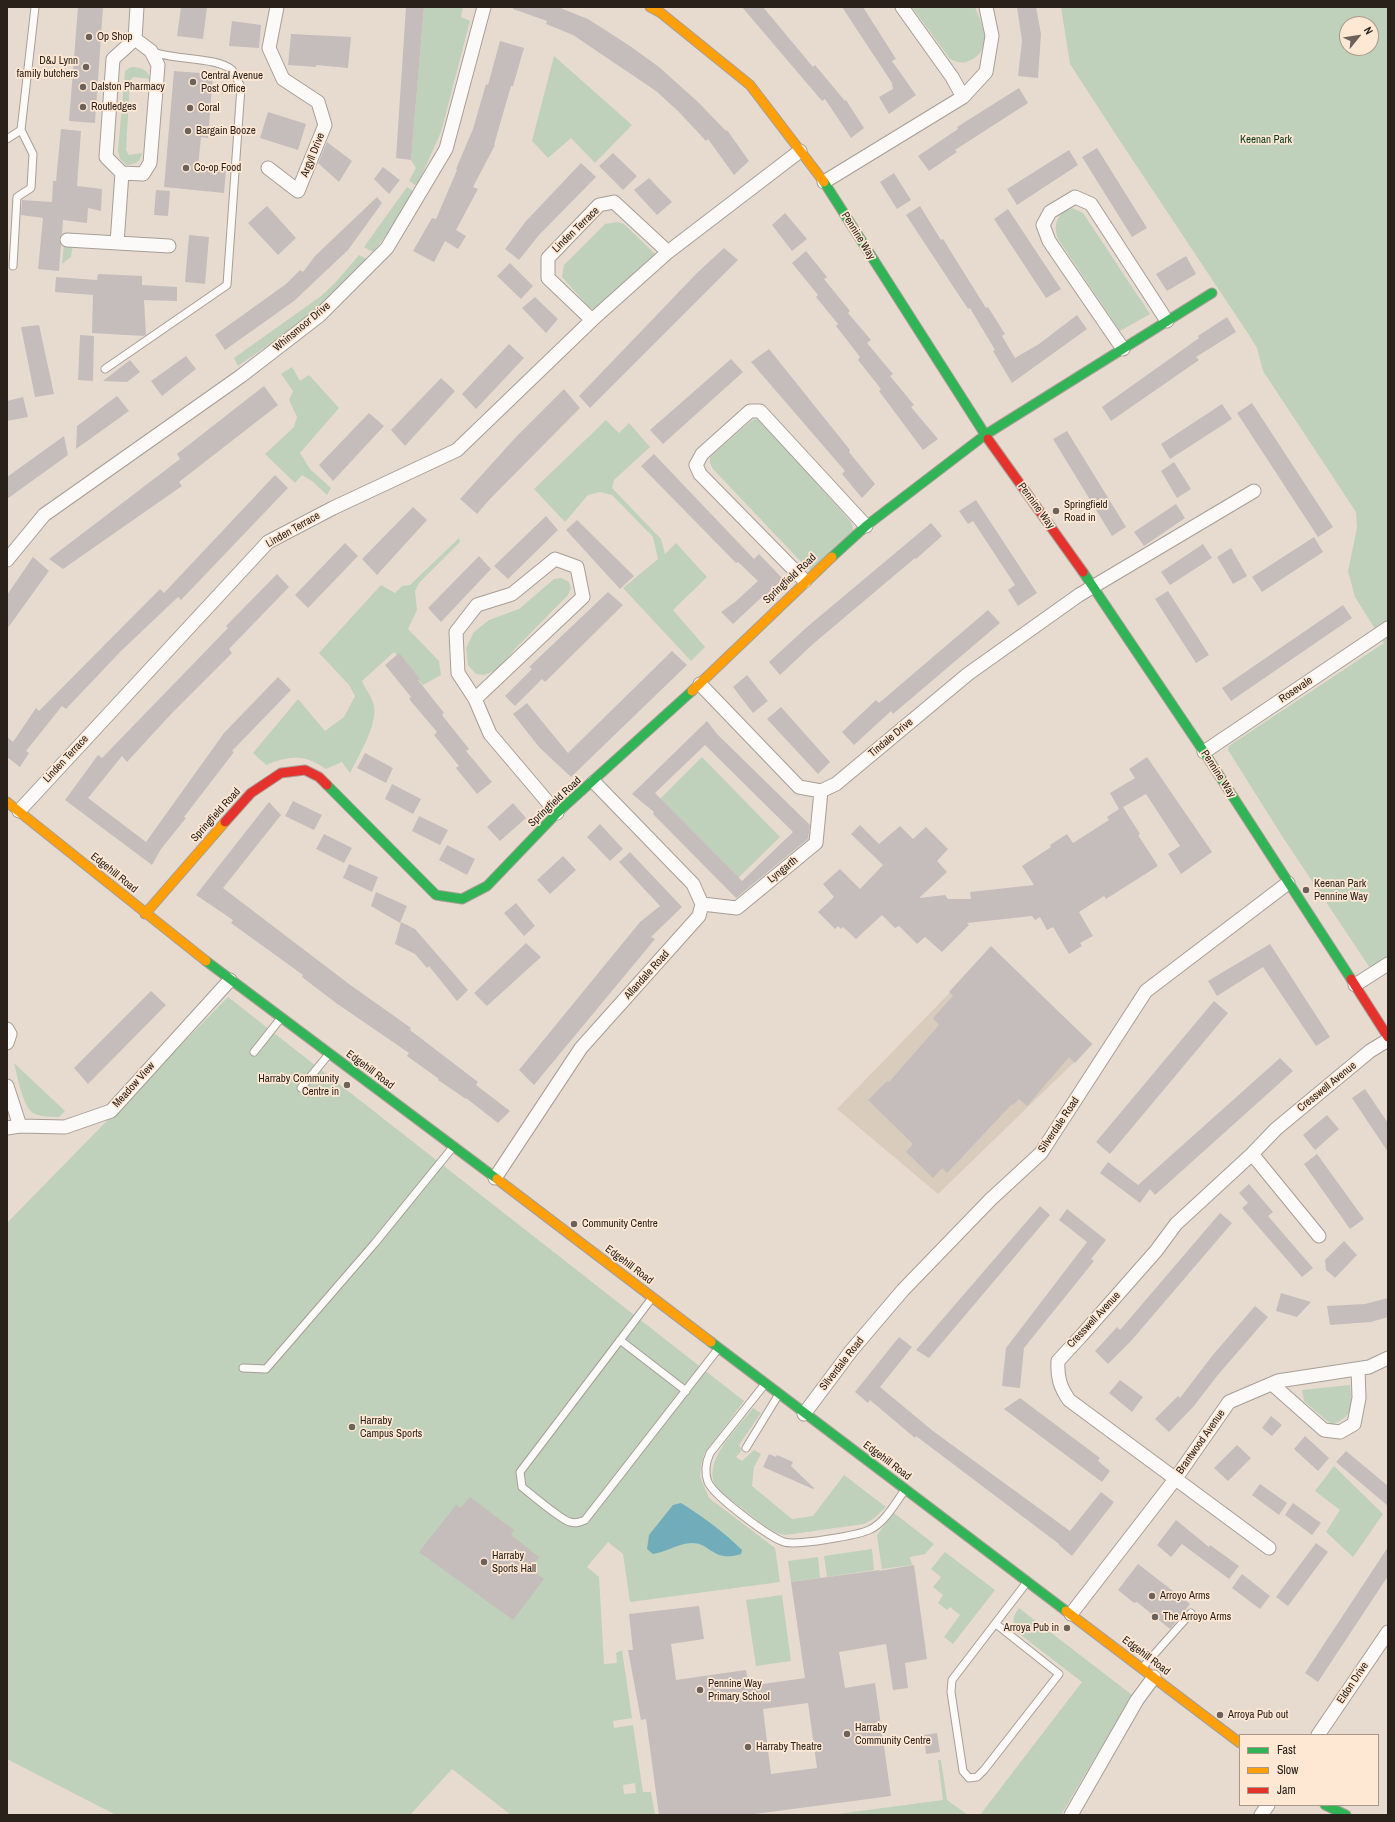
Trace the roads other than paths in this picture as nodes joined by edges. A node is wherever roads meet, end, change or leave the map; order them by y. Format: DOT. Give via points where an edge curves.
graph roads {
  1 [pos="35,7"];
  2 [pos="137,7"];
  3 [pos="277,7"];
  4 [pos="484,7"];
  5 [pos="902,7"];
  6 [pos="986,7"];
  7 [pos="659,9"];
  8 [pos="135,39"];
  9 [pos="151,51"];
  10 [pos="963,97"];
  11 [pos="21,130"];
  12 [pos="7,139"];
  13 [pos="800,151"];
  14 [pos="268,168"];
  15 [pos="122,173"];
  16 [pos="824,182"];
  17 [pos="67,240"];
  18 [pos="117,243"];
  19 [pos="169,246"];
  20 [pos="668,252"];
  21 [pos="13,266"];
  22 [pos="1212,293"];
  23 [pos="592,320"];
  24 [pos="1166,321"];
  25 [pos="1122,349"];
  26 [pos="105,369"];
  27 [pos="985,435"];
  28 [pos="1254,490"];
  29 [pos="866,526"];
  30 [pos="7,560"];
  31 [pos="805,581"];
  32 [pos="1093,586"];
  33 [pos="1388,628"];
  34 [pos="700,684"];
  35 [pos="474,699"];
  36 [pos="1204,752"];
  37 [pos="594,782"];
  38 [pos="821,792"];
  39 [pos="7,802"];
  40 [pos="19,811"];
  41 [pos="557,813"];
  42 [pos="1288,883"];
  43 [pos="702,904"];
  44 [pos="145,914"];
  45 [pos="1388,964"];
  46 [pos="230,980"];
  47 [pos="1355,985"];
  48 [pos="282,1018"];
  49 [pos="7,1028"];
  50 [pos="1388,1037"];
  51 [pos="1388,1040"];
  52 [pos="7,1043"];
  53 [pos="254,1052"];
  54 [pos="329,1054"];
  55 [pos="7,1086"];
  56 [pos="301,1088"];
  57 [pos="20,1126"];
  58 [pos="7,1128"];
  59 [pos="453,1147"];
  60 [pos="1252,1154"];
  61 [pos="495,1178"];
  62 [pos="1319,1236"];
  63 [pos="652,1298"];
  64 [pos="620,1340"];
  65 [pos="718,1348"];
  66 [pos="1388,1358"];
  67 [pos="243,1368"];
  68 [pos="1358,1369"];
  69 [pos="765,1384"];
  70 [pos="1272,1384"];
  71 [pos="686,1391"];
  72 [pos="779,1394"];
  73 [pos="804,1414"];
  74 [pos="746,1448"];
  75 [pos="1176,1478"];
  76 [pos="906,1490"];
  77 [pos="1269,1548"];
  78 [pos="1027,1582"];
  79 [pos="1191,1613"];
  80 [pos="1071,1614"];
  81 [pos="996,1624"];
  82 [pos="1388,1632"];
  83 [pos="1142,1668"];
  84 [pos="1154,1678"];
  85 [pos="1319,1734"];
  86 [pos="1239,1742"];
  87 [pos="1267,1806"];
  88 [pos="1328,1806"];
  89 [pos="1071,1815"];
  90 [pos="1260,1815"];
  91 [pos="1346,1815"];
  1 -- 11 [label="lane"];
  2 -- 8 [label="street"];
  3 -- 14 [label="street, Argyll Drive" via="270,48 283,79 318,102 324,125 298,191"];
  4 -- 30 [label="street, Whinsmoor Drive" via="446,149 387,248 320,315 245,373 44,515"];
  5 -- 10 [label="street" via="952,76"];
  6 -- 10 [label="street" via="992,36 986,72"];
  7 -- 13 [label="street, Pennine Way" via="750,85"];
  8 -- 9 [label="street"];
  8 -- 15 [label="street" via="113,58 106,157"];
  9 -- 15 [label="street" via="158,64 150,163 143,174"];
  9 -- 26 [label="lane" via="164,56 216,62 232,70 241,87 227,285"];
  10 -- 16 [label="street"];
  11 -- 12 [label="lane"];
  11 -- 21 [label="lane" via="33,154 31,188 18,197"];
  13 -- 16 [label="street, Pennine Way"];
  13 -- 20 [label="street, Linden Terrace"];
  15 -- 18 [label="street"];
  16 -- 27 [label="street, Pennine Way"];
  17 -- 18 [label="street"];
  18 -- 19 [label="street"];
  20 -- 23 [label="street, Linden Terrace"];
  20 -- 23 [label="street, Linden Terrace" via="614,202 599,206 548,258 548,278"];
  22 -- 24 [label="street, Springfield Road"];
  23 -- 40 [label="street, Linden Terrace" via="457,450 333,508 268,542"];
  24 -- 25 [label="street, Springfield Road"];
  24 -- 25 [label="street" via="1091,204 1075,197 1050,212 1043,225 1049,241"];
  25 -- 27 [label="street, Springfield Road"];
  27 -- 29 [label="street, Springfield Road"];
  27 -- 32 [label="street, Pennine Way"];
  28 -- 32 [label="street, Tindale Drive"];
  29 -- 31 [label="street, Springfield Road"];
  29 -- 31 [label="street" via="760,411 750,411 702,454 696,465 700,474"];
  31 -- 34 [label="street, Springfield Road"];
  32 -- 36 [label="street, Pennine Way"];
  32 -- 38 [label="street, Tindale Drive" via="968,674 836,784"];
  33 -- 36 [label="street, Rosevale"];
  34 -- 37 [label="street, Springfield Road"];
  34 -- 38 [label="street" via="799,787"];
  35 -- 35 [label="street" via="458,673 456,632 478,605 512,594 555,559 577,567 583,597"];
  35 -- 41 [label="street" via="490,734"];
  36 -- 42 [label="street, Pennine Way"];
  37 -- 41 [label="street, Springfield Road"];
  37 -- 43 [label="street" via="693,884"];
  38 -- 43 [label="street, Lyngarth" via="816,843 737,908"];
  39 -- 40 [label="street, Edgehill Road"];
  40 -- 44 [label="street, Edgehill Road"];
  41 -- 44 [label="street, Springfield Road" via="487,886 462,899 436,895 319,777 305,770 281,773 251,793"];
  42 -- 47 [label="street, Pennine Way"];
  42 -- 73 [label="street, Silverdale Road" via="1146,991 1041,1153 991,1199 902,1290 850,1351"];
  43 -- 61 [label="street, Allandale Road" via="699,916 581,1048"];
  44 -- 46 [label="street, Edgehill Road"];
  45 -- 47 [label="street"];
  46 -- 48 [label="street, Edgehill Road"];
  46 -- 57 [label="street, Meadow View" via="111,1111 65,1127"];
  47 -- 50 [label="street, Pennine Way"];
  48 -- 53 [label="lane"];
  48 -- 54 [label="street, Edgehill Road"];
  49 -- 52 [label="street" via="10,1034"];
  51 -- 60 [label="street, Cresswell Avenue" via="1370,1051 1276,1129"];
  54 -- 56 [label="lane"];
  54 -- 59 [label="street, Edgehill Road"];
  55 -- 57 [label="street"];
  57 -- 58 [label="street, Meadow View"];
  59 -- 61 [label="street, Edgehill Road"];
  59 -- 67 [label="lane" via="375,1243 266,1369"];
  60 -- 62 [label="street"];
  60 -- 75 [label="street, Cresswell Avenue" via="1176,1224 1058,1361 1058,1381 1069,1400"];
  61 -- 63 [label="street, Edgehill Road"];
  63 -- 64 [label="lane"];
  63 -- 65 [label="street, Edgehill Road"];
  64 -- 71 [label="lane"];
  64 -- 71 [label="lane" via="520,1472 522,1487 569,1522 578,1523 585,1520"];
  65 -- 69 [label="street, Edgehill Road"];
  65 -- 71 [label="lane"];
  66 -- 68 [label="street, Brantwood Avenue"];
  68 -- 70 [label="street, Brantwood Avenue"];
  68 -- 70 [label="street" via="1359,1398 1354,1424 1340,1432 1324,1430"];
  69 -- 72 [label="street, Edgehill Road"];
  69 -- 76 [label="lane" via="710,1453 706,1463 708,1483 716,1494 740,1513 785,1543 862,1534 881,1522"];
  70 -- 75 [label="street, Brantwood Avenue" via="1229,1402"];
  72 -- 73 [label="street, Edgehill Road"];
  72 -- 74 [label="lane"];
  73 -- 76 [label="street, Edgehill Road"];
  75 -- 77 [label="street, Cresswell Avenue"];
  75 -- 80 [label="street, Brantwood Avenue"];
  76 -- 78 [label="street, Edgehill Road"];
  78 -- 80 [label="street, Edgehill Road"];
  78 -- 81 [label="lane"];
  79 -- 83 [label="lane"];
  80 -- 83 [label="street, Edgehill Road"];
  81 -- 81 [label="lane" via="1058,1674 984,1770 977,1777 969,1778 963,1771 951,1692 952,1680"];
  82 -- 85 [label="street, Eldon Drive"];
  83 -- 84 [label="street, Edgehill Road"];
  84 -- 86 [label="street, Edgehill Road"];
  84 -- 89 [label="street" via="1137,1700"];
  87 -- 90 [label="street"];
  88 -- 91 [label="street"];
}
